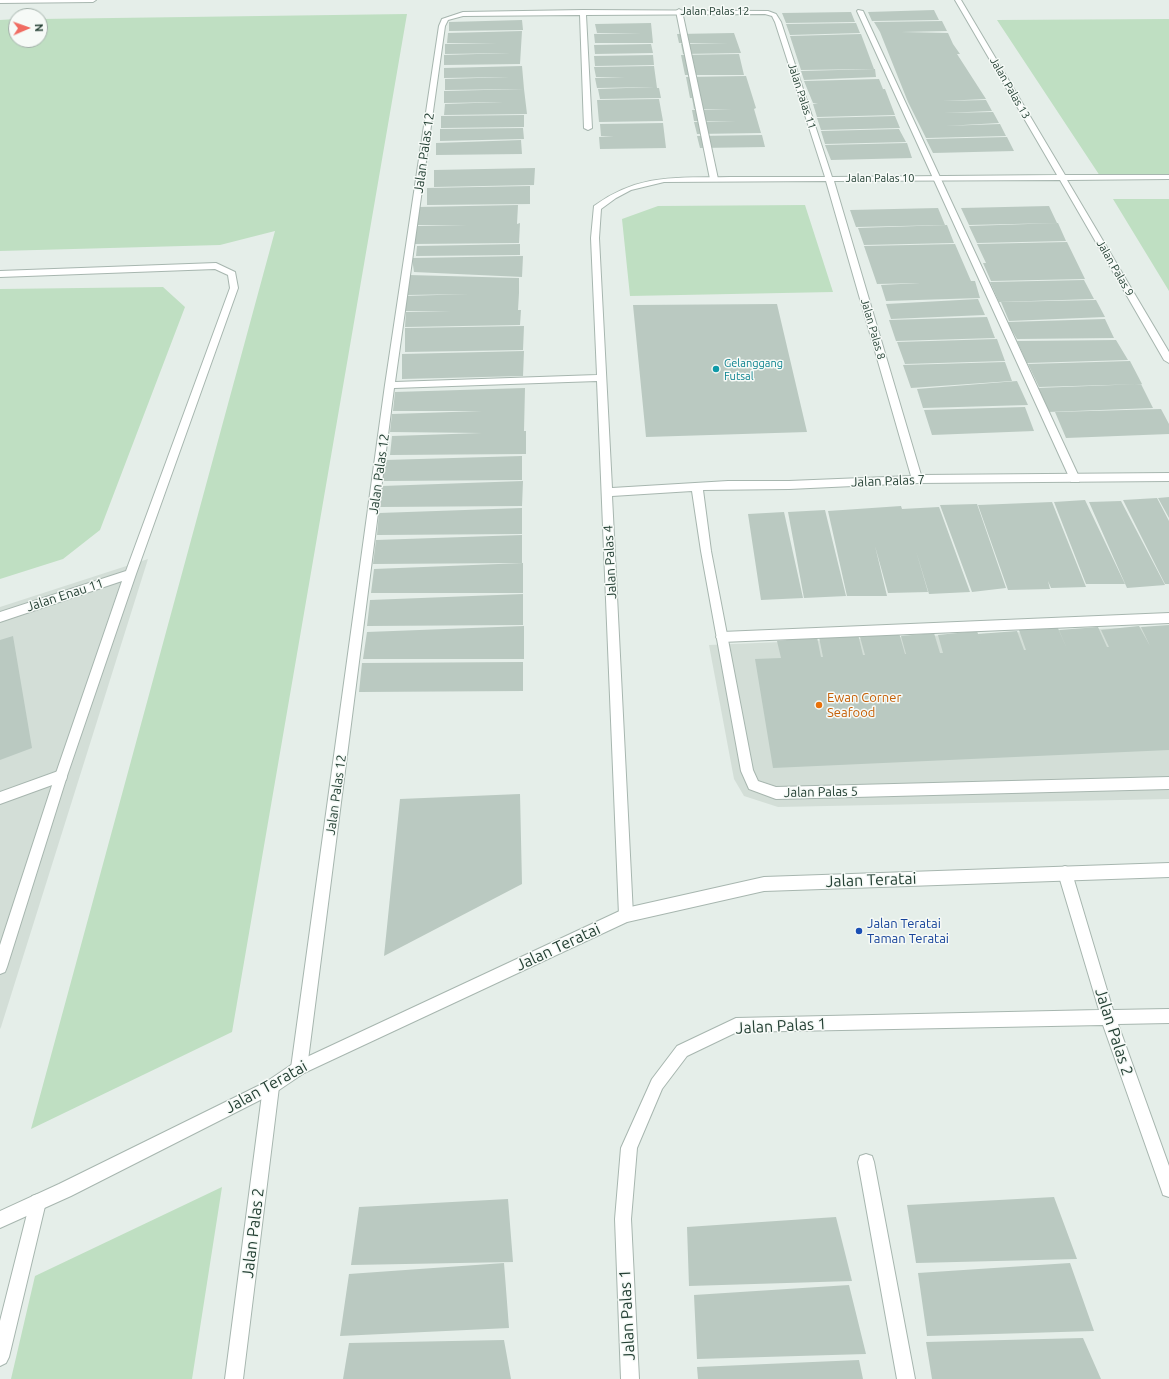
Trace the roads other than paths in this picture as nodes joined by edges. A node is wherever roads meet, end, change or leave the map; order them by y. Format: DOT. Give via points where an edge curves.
graph roads {
  1 [pos="93,0"];
  2 [pos="958,0"];
  3 [pos="0,1"];
  4 [pos="679,11"];
  5 [pos="860,11"];
  6 [pos="583,12"];
  7 [pos="774,15"];
  8 [pos="588,128"];
  9 [pos="1062,177"];
  10 [pos="1169,177"];
  11 [pos="829,178"];
  12 [pos="935,178"];
  13 [pos="714,179"];
  14 [pos="598,208"];
  15 [pos="0,274"];
  16 [pos="1169,360"];
  17 [pos="602,378"];
  18 [pos="390,385"];
  19 [pos="1169,478"];
  20 [pos="917,479"];
  21 [pos="1075,479"];
  22 [pos="697,487"];
  23 [pos="607,492"];
  24 [pos="130,574"];
  25 [pos="0,617"];
  26 [pos="1169,618"];
  27 [pos="722,637"];
  28 [pos="61,776"];
  29 [pos="1169,783"];
  30 [pos="0,798"];
  31 [pos="1169,870"];
  32 [pos="1065,872"];
  33 [pos="626,915"];
  34 [pos="0,966"];
  35 [pos="1169,1016"];
  36 [pos="1108,1017"];
  37 [pos="299,1068"];
  38 [pos="271,1087"];
  39 [pos="866,1162"];
  40 [pos="1169,1189"];
  41 [pos="38,1202"];
  42 [pos="0,1220"];
  43 [pos="0,1357"];
  44 [pos="234,1379"];
  45 [pos="630,1379"];
  46 [pos="906,1379"];
  1 -- 3 [label="street"];
  2 -- 9 [label="street, Jalan Palas 13"];
  4 -- 6 [label="street, Jalan Palas 12"];
  4 -- 7 [label="street, Jalan Palas 12" via="766,12"];
  4 -- 13 [label="street"];
  5 -- 12 [label="street"];
  6 -- 8 [label="street"];
  6 -- 18 [label="street, Jalan Palas 12" via="463,14 445,18"];
  7 -- 11 [label="street, Jalan Palas 11"];
  9 -- 10 [label="street, Jalan Palas 10"];
  9 -- 12 [label="street, Jalan Palas 10"];
  9 -- 16 [label="street, Jalan Palas 9"];
  11 -- 12 [label="street, Jalan Palas 10"];
  11 -- 13 [label="street, Jalan Palas 10"];
  11 -- 20 [label="street, Jalan Palas 8"];
  12 -- 21 [label="street"];
  13 -- 14 [label="street, Jalan Palas 10" via="664,180 638,184 612,196"];
  14 -- 17 [label="street, Jalan Palas 4" via="595,238"];
  15 -- 24 [label="street" via="216,266 232,274 234,288"];
  17 -- 18 [label="street"];
  17 -- 23 [label="street, Jalan Palas 4"];
  18 -- 37 [label="street, Jalan Palas 12"];
  19 -- 21 [label="street, Jalan Palas 7"];
  20 -- 21 [label="street, Jalan Palas 7"];
  20 -- 22 [label="street, Jalan Palas 7"];
  22 -- 23 [label="street, Jalan Palas 7"];
  22 -- 27 [label="street, Jalan Palas 5"];
  23 -- 33 [label="street, Jalan Palas 4"];
  24 -- 25 [label="street, Jalan Enau 11"];
  24 -- 28 [label="street"];
  26 -- 27 [label="street"];
  27 -- 29 [label="street, Jalan Palas 5" via="747,771 754,785 776,793"];
  28 -- 30 [label="street"];
  28 -- 34 [label="street"];
  31 -- 32 [label="street, Jalan Teratai"];
  32 -- 33 [label="street, Jalan Teratai" via="764,884"];
  32 -- 36 [label="street, Jalan Palas 2"];
  33 -- 37 [label="street, Jalan Teratai"];
  35 -- 36 [label="street, Jalan Palas 1"];
  36 -- 40 [label="street, Jalan Palas 2"];
  36 -- 45 [label="street, Jalan Palas 1" via="736,1025 682,1051 657,1084 629,1148 623,1219"];
  37 -- 38 [label="street, Jalan Teratai"];
  38 -- 41 [label="street, Jalan Teratai"];
  38 -- 44 [label="street, Jalan Palas 2"];
  39 -- 46 [label="street"];
  41 -- 42 [label="street, Jalan Teratai"];
  41 -- 43 [label="street"];
}
